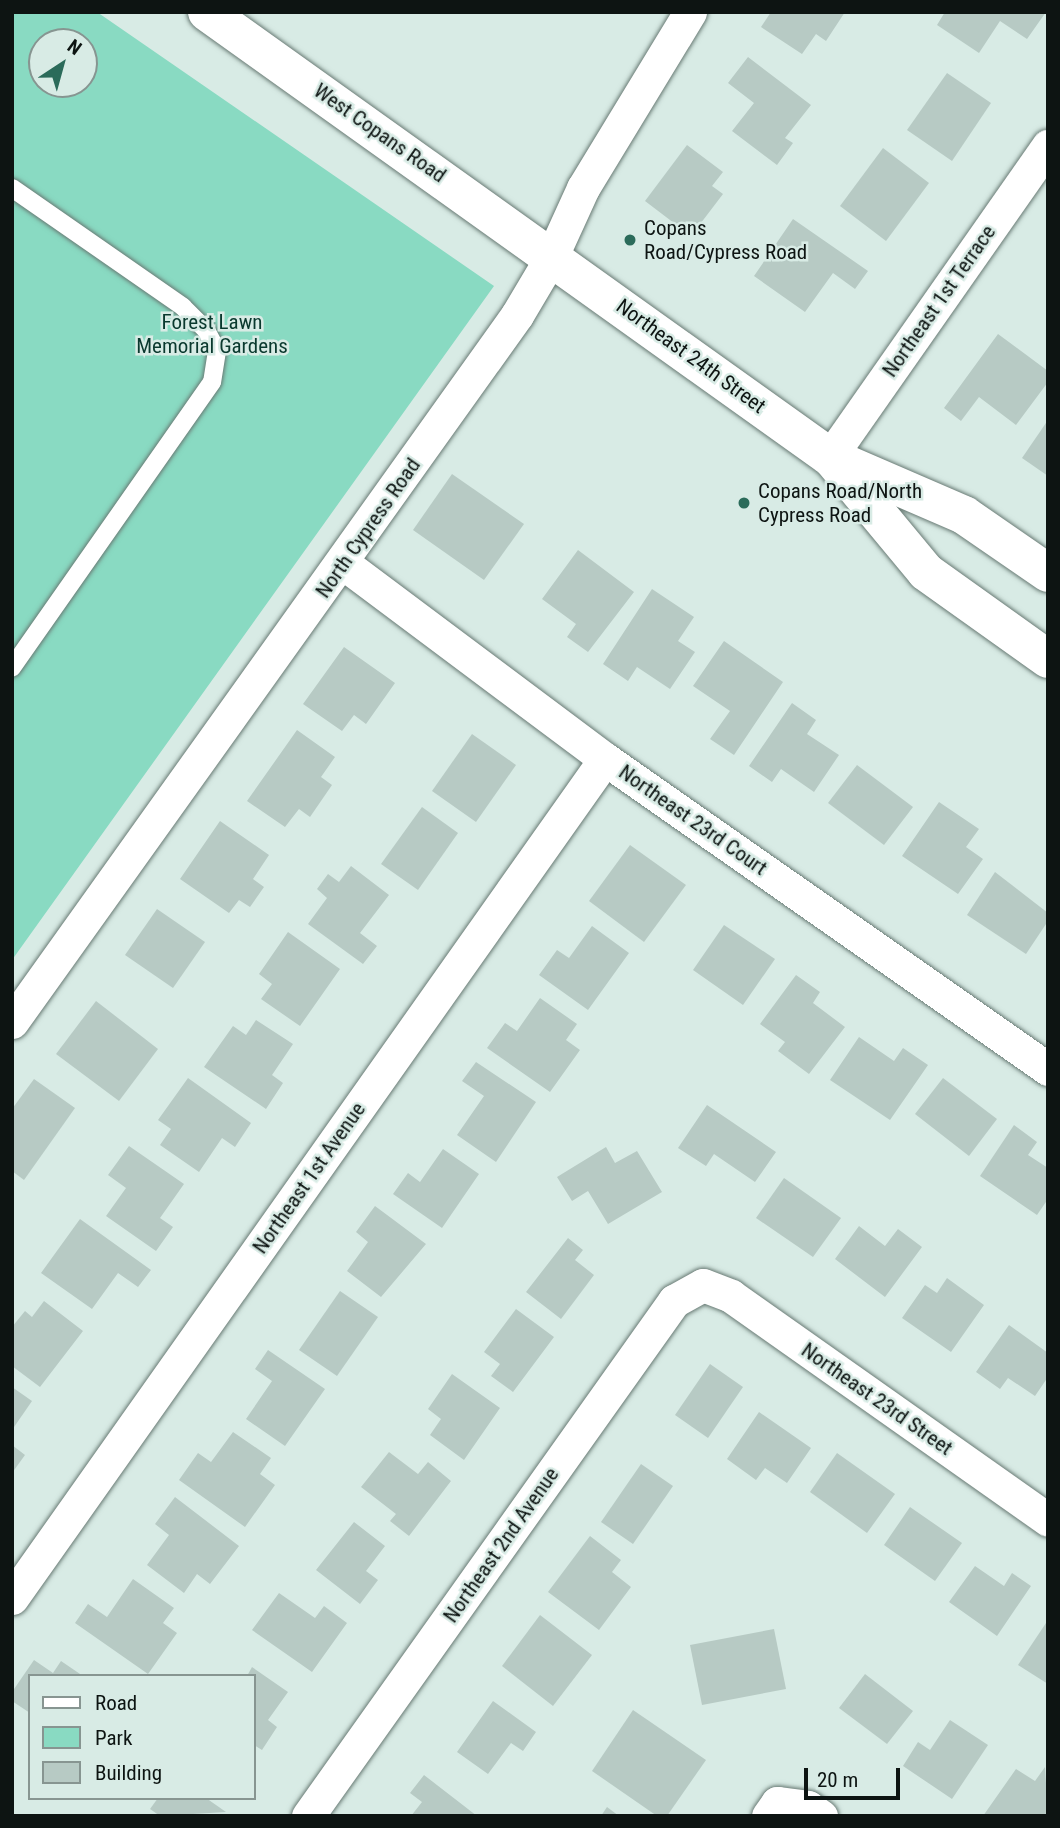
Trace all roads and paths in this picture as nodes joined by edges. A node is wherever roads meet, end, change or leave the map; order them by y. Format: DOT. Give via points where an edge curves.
graph roads {
  1 [pos="690,12"];
  2 [pos="221,16"];
  3 [pos="1048,146"];
  4 [pos="12,188"];
  5 [pos="552,256"];
  6 [pos="830,457"];
  7 [pos="343,563"];
  8 [pos="1048,573"];
  9 [pos="1048,659"];
  10 [pos="12,668"];
  11 [pos="605,759"];
  12 [pos="12,1022"];
  13 [pos="1048,1069"];
  14 [pos="703,1285"];
  15 [pos="1048,1520"];
  16 [pos="12,1598"];
  17 [pos="773,1809"];
  18 [pos="308,1816"];
  19 [pos="821,1816"];
  1 -- 5 [label="street, North Cypress Road" via="583,188"];
  2 -- 5 [label="main road, West Copans Road"];
  3 -- 6 [label="street, Northeast 1st Terrace"];
  4 -- 10 [label="lane" via="183,307 206,330 217,351 212,382"];
  5 -- 6 [label="main road, Northeast 24th Street"];
  5 -- 7 [label="street, North Cypress Road" via="517,315"];
  6 -- 8 [label="main road, Northeast 24th Street" via="964,514"];
  6 -- 9 [label="main road, Northeast 24th Street" via="926,572"];
  7 -- 11 [label="street, Northeast 23rd Court"];
  7 -- 12 [label="street, North Cypress Road"];
  11 -- 13 [label="street, Northeast 23rd Court"];
  11 -- 16 [label="street, Northeast 1st Avenue"];
  14 -- 15 [label="street, Northeast 23rd Street" via="731,1296"];
  14 -- 18 [label="street, Northeast 2nd Avenue" via="674,1301"];
  17 -- 19 [label="street" via="808,1807"];
}
